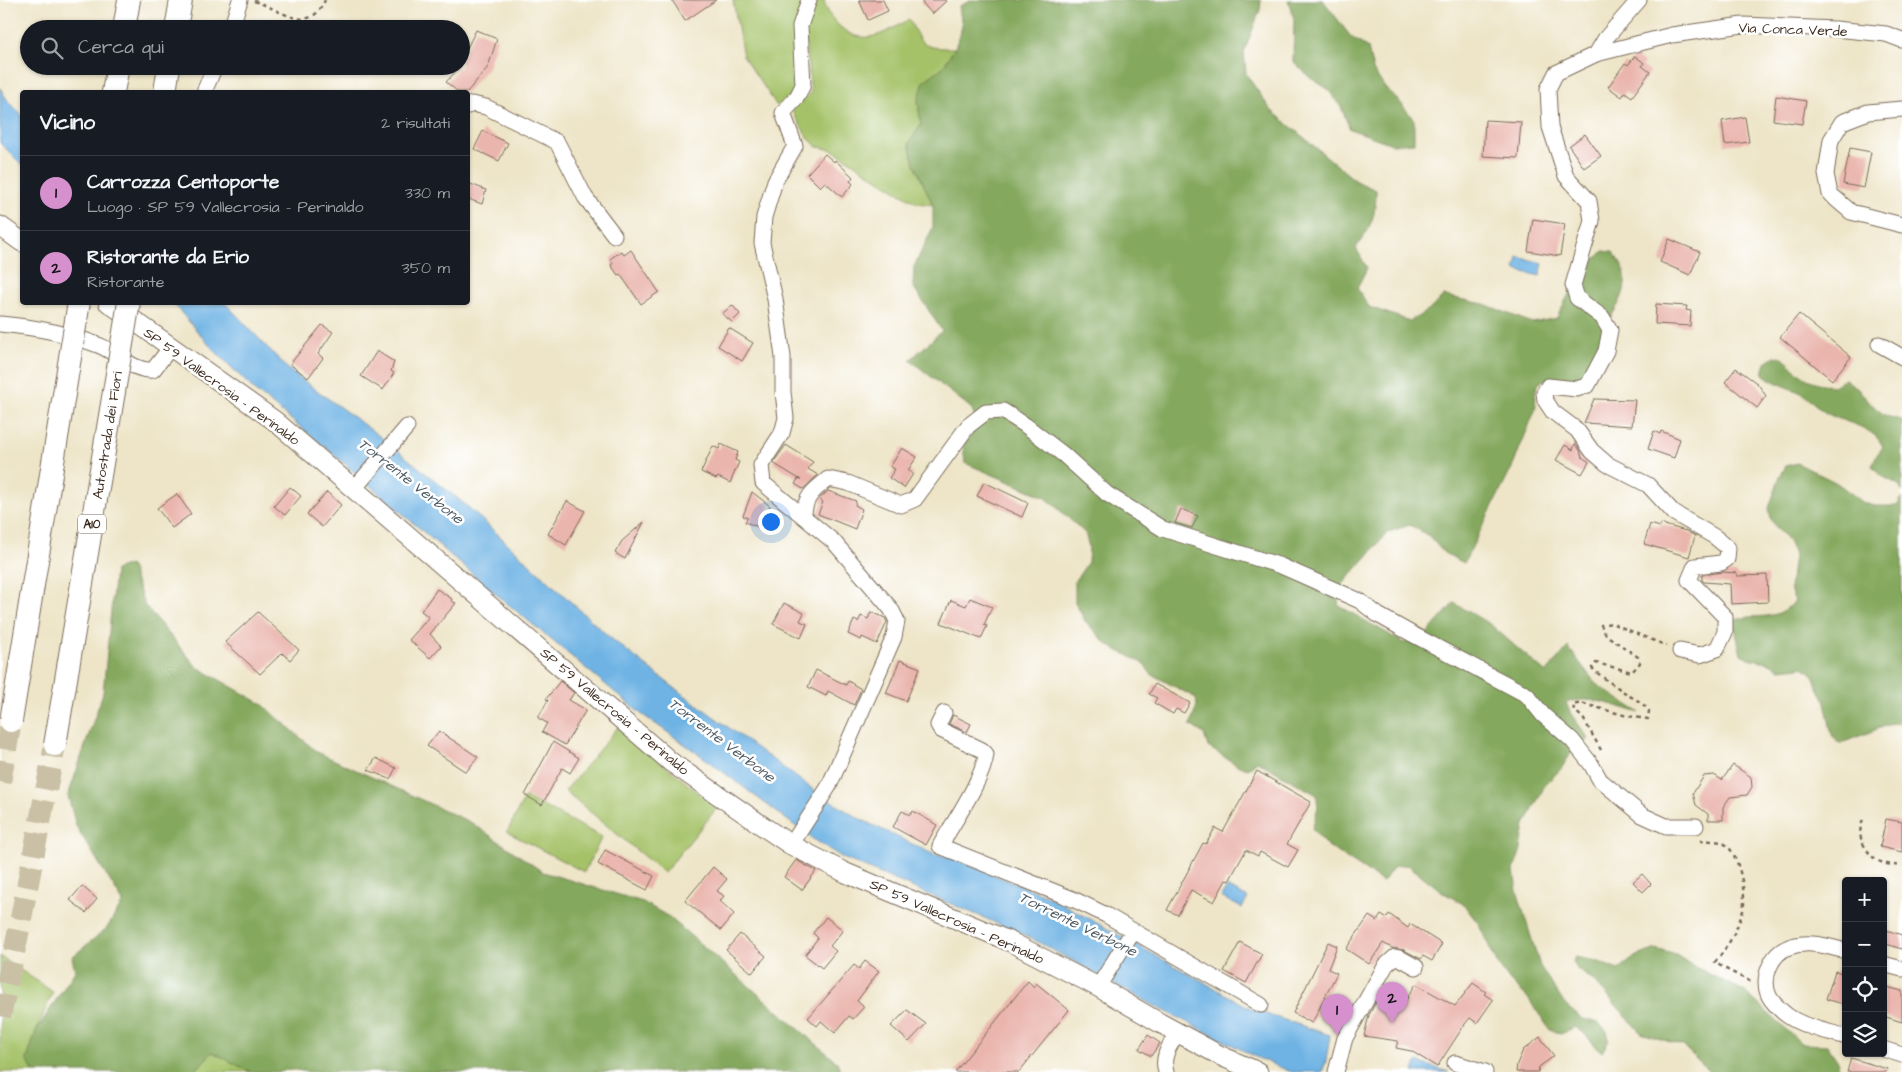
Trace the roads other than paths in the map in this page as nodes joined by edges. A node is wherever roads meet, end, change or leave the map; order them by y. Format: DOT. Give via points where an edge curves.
graph roads {
  1 [pos="129,0"];
  2 [pos="181,0"];
  3 [pos="240,0"];
  4 [pos="809,0"];
  5 [pos="1639,0"];
  6 [pos="126,20"];
  7 [pos="178,20"];
  8 [pos="234,20"];
  9 [pos="1902,40"];
  10 [pos="1596,54"];
  11 [pos="116,75"];
  12 [pos="168,75"];
  13 [pos="211,75"];
  14 [pos="113,90"];
  15 [pos="165,90"];
  16 [pos="205,90"];
  17 [pos="470,105"];
  18 [pos="1902,109"];
  19 [pos="1902,225"];
  20 [pos="0,226"];
  21 [pos="614,235"];
  22 [pos="20,241"];
  23 [pos="79,305"];
  24 [pos="112,305"];
  25 [pos="128,305"];
  26 [pos="0,324"];
  27 [pos="1879,344"];
  28 [pos="171,347"];
  29 [pos="1902,357"];
  30 [pos="407,427"];
  31 [pos="359,484"];
  32 [pos="804,516"];
  33 [pos="1680,651"];
  34 [pos="944,713"];
  35 [pos="11,721"];
  36 [pos="55,745"];
  37 [pos="1696,826"];
  38 [pos="795,839"];
  39 [pos="1131,933"];
  40 [pos="1842,950"];
  41 [pos="1887,965"];
  42 [pos="1416,967"];
  43 [pos="1902,970"];
  44 [pos="1100,984"];
  45 [pos="1261,1005"];
  46 [pos="1177,1033"];
  47 [pos="1842,1036"];
  48 [pos="1887,1050"];
  49 [pos="1902,1055"];
  50 [pos="1455,1063"];
  51 [pos="1166,1072"];
  52 [pos="1258,1072"];
  53 [pos="1336,1072"];
  54 [pos="1485,1072"];
  1 -- 6 [label="highway"];
  2 -- 7 [label="highway"];
  3 -- 8 [label="street"];
  4 -- 32 [label="street" via="800,26 803,85 783,113 795,146 775,181 764,217 762,243 777,308 786,418 782,433 761,465 763,483"];
  5 -- 10 [label="street"];
  9 -- 10 [label="street, Via Conca Verde" via="1886,34 1835,29 1743,26 1672,35"];
  10 -- 33 [label="street, Via Conca Verde" via="1556,72 1548,89 1550,127 1566,176 1589,201 1592,221 1572,285 1577,298 1602,317 1610,330 1606,351 1588,385 1577,389 1548,386 1544,393 1552,412 1577,430 1592,451 1607,464 1648,485 1674,513 1728,548 1727,559 1721,563 1695,566 1689,580 1725,618 1725,632 1717,649 1700,655"];
  11 -- 14 [label="highway"];
  12 -- 15 [label="highway"];
  13 -- 16 [label="street"];
  17 -- 21 [label="street" via="486,107 557,142 585,197"];
  18 -- 19 [label="street" via="1868,112 1842,122 1831,140 1826,174 1830,194 1851,212"];
  20 -- 22 [label="main road"];
  23 -- 35 [label="highway, bridge"];
  24 -- 28 [label="main road, SP 59 Vallecrosia - Perinaldo"];
  25 -- 36 [label="highway, Autostrada dei Fiori / A10, bridge"];
  26 -- 28 [label="street" via="41,328 100,345 144,371 153,370"];
  27 -- 29 [label="street"];
  28 -- 31 [label="main road, SP 59 Vallecrosia - Perinaldo"];
  30 -- 31 [label="street"];
  31 -- 38 [label="main road, SP 59 Vallecrosia - Perinaldo" via="672,763"];
  32 -- 37 [label="street" via="804,504 828,479 848,483 901,506 915,498 968,426 986,412 1003,411 1064,455 1106,494 1163,529 1281,566 1352,598 1527,695 1543,715 1572,740 1592,764 1600,780 1642,815 1666,826"];
  32 -- 38 [label="street" via="834,542 891,609 897,621 894,637 830,786"];
  34 -- 39 [label="street" via="938,724 941,730 986,754 978,780 940,846 1075,900 1106,915"];
  38 -- 44 [label="main road, SP 59 Vallecrosia - Perinaldo" via="846,873 1011,942"];
  39 -- 44 [label="street"];
  39 -- 45 [label="street"];
  40 -- 47 [label="street" via="1821,944 1788,948 1777,955 1768,968 1766,983 1770,997 1786,1015"];
  41 -- 43 [label="street"];
  42 -- 53 [label="street" via="1395,957 1386,966 1345,1038"];
  44 -- 46 [label="main road, SP 59 Vallecrosia - Perinaldo"];
  46 -- 51 [label="street" via="1166,1053"];
  46 -- 52 [label="main road, SP 59 Vallecrosia - Perinaldo"];
  48 -- 49 [label="street"];
  50 -- 54 [label="street"];
}
